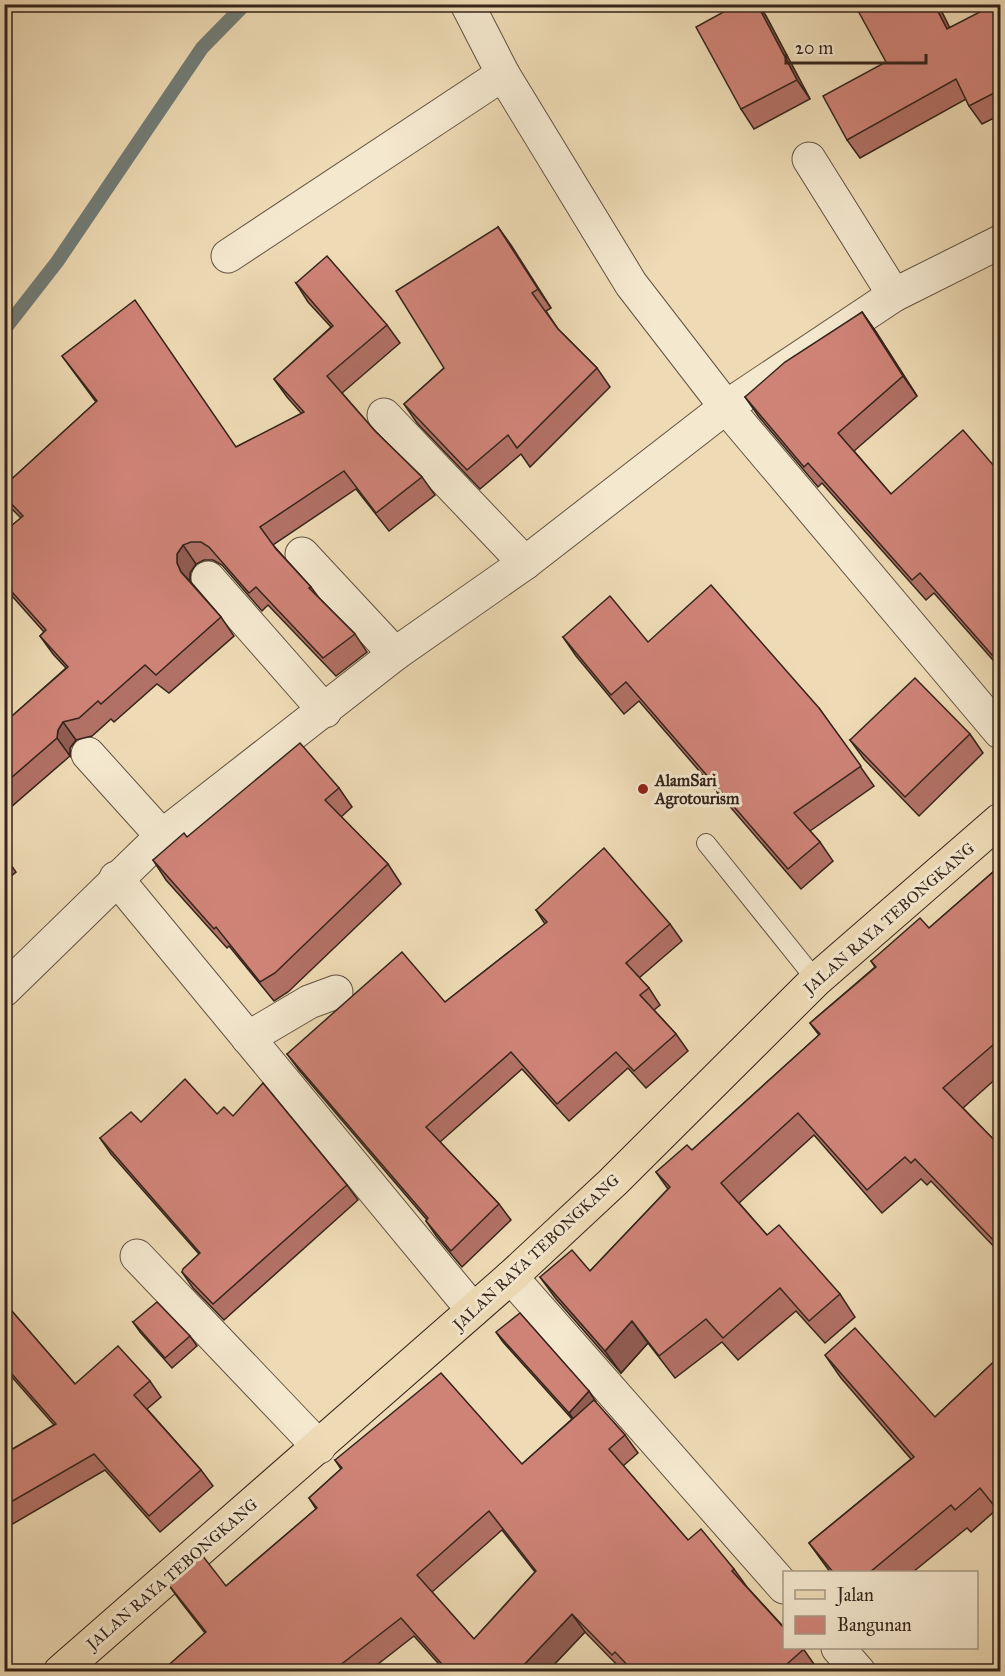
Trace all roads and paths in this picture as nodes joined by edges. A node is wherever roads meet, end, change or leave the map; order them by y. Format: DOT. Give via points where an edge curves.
graph roads {
  1 [pos="466,4"];
  2 [pos="503,74"];
  3 [pos="809,159"];
  4 [pos="1000,242"];
  5 [pos="228,256"];
  6 [pos="894,295"];
  7 [pos="726,407"];
  8 [pos="384,415"];
  9 [pos="302,554"];
  10 [pos="525,563"];
  11 [pos="208,578"];
  12 [pos="395,654"];
  13 [pos="325,711"];
  14 [pos="1000,732"];
  15 [pos="88,754"];
  16 [pos="1000,820"];
  17 [pos="162,836"];
  18 [pos="706,843"];
  19 [pos="116,878"];
  20 [pos="816,980"];
  21 [pos="4,990"];
  22 [pos="336,992"];
  23 [pos="248,1038"];
  24 [pos="137,1256"];
  25 [pos="511,1277"];
  26 [pos="473,1310"];
  27 [pos="319,1447"];
  28 [pos="783,1586"];
  29 [pos="840,1649"];
  30 [pos="60,1671"];
  31 [pos="859,1671"];
  1 -- 2 [label="street"];
  2 -- 5 [label="street"];
  2 -- 7 [label="street" via="631,284"];
  3 -- 6 [label="street"];
  4 -- 6 [label="street"];
  6 -- 7 [label="street"];
  7 -- 10 [label="street"];
  7 -- 14 [label="street"];
  8 -- 10 [label="street"];
  9 -- 12 [label="street"];
  10 -- 12 [label="street"];
  11 -- 13 [label="street"];
  12 -- 13 [label="street"];
  13 -- 17 [label="street"];
  15 -- 17 [label="street"];
  16 -- 20 [label="main road, JALAN RAYA TEBONGKANG"];
  17 -- 19 [label="street"];
  18 -- 20 [label="lane"];
  19 -- 21 [label="street"];
  19 -- 23 [label="street"];
  20 -- 25 [label="main road, JALAN RAYA TEBONGKANG" via="613,1182"];
  22 -- 23 [label="street" via="309,1002"];
  23 -- 26 [label="street"];
  24 -- 27 [label="street"];
  25 -- 26 [label="main road, JALAN RAYA TEBONGKANG"];
  25 -- 28 [label="street"];
  26 -- 27 [label="main road, JALAN RAYA TEBONGKANG"];
  27 -- 30 [label="main road, JALAN RAYA TEBONGKANG"];
  29 -- 31 [label="street"];
}
